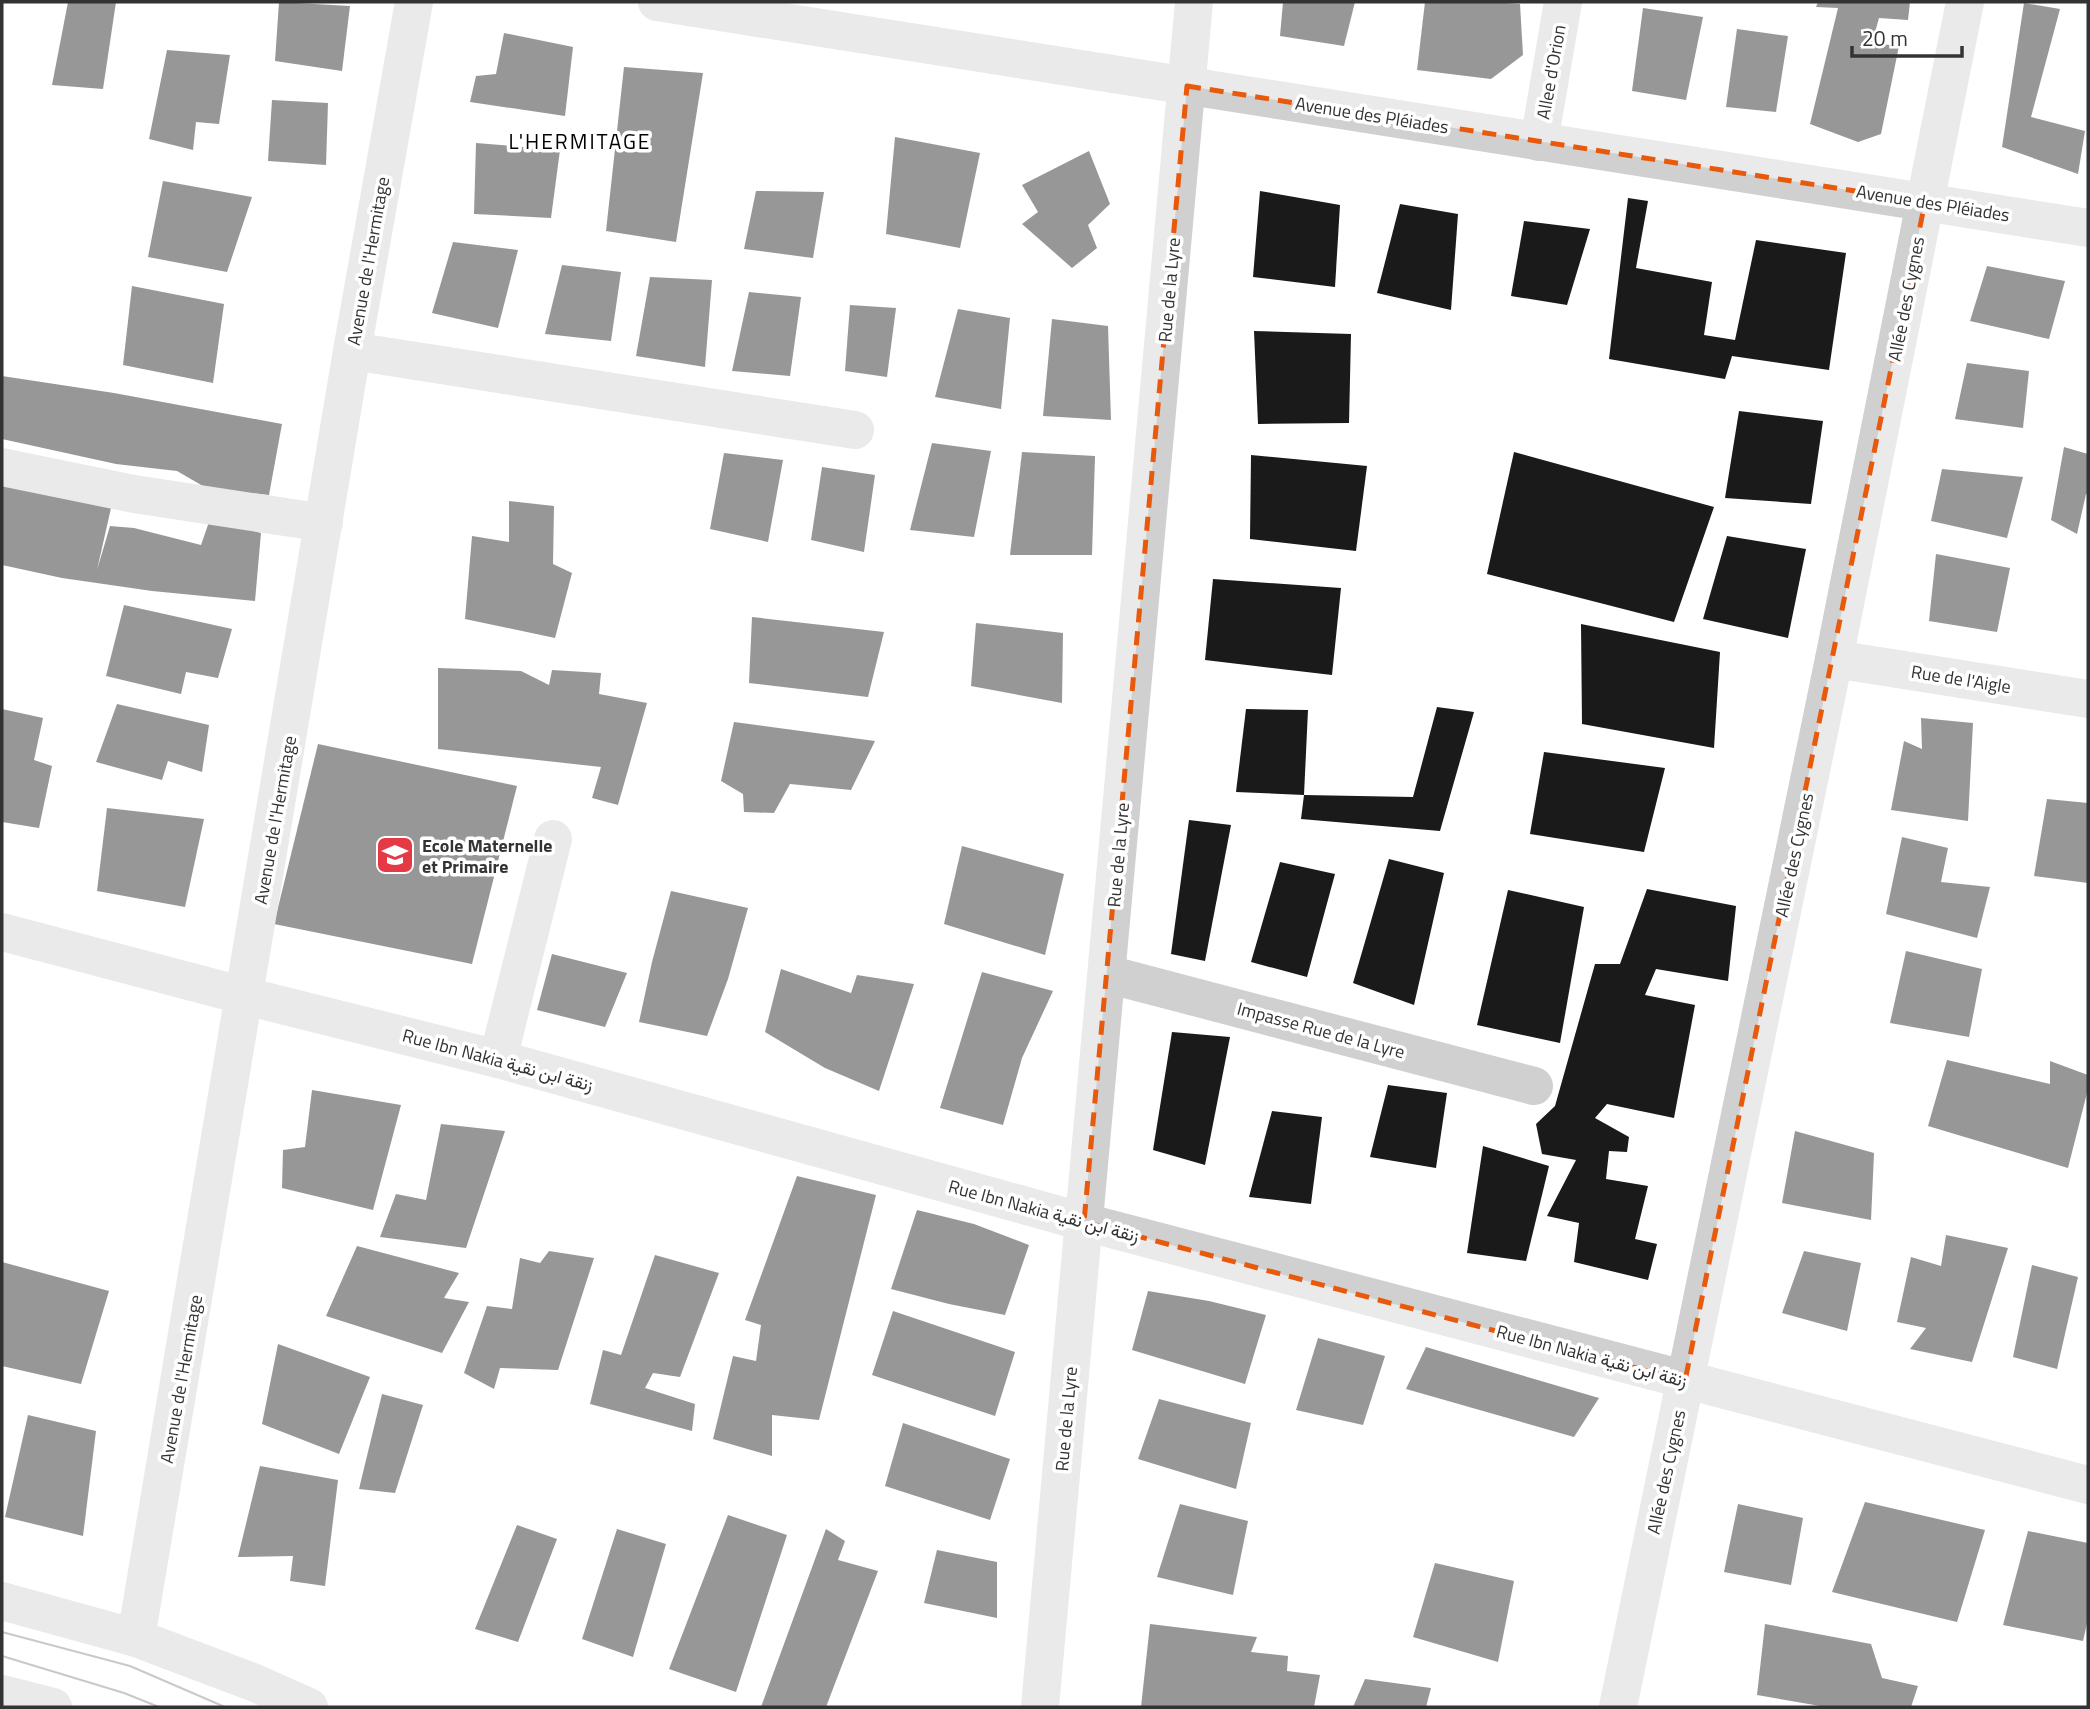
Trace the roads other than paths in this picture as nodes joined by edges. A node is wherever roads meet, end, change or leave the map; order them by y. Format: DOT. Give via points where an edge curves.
graph roads {
  1 [pos="414,2"];
  2 [pos="657,2"];
  3 [pos="1194,2"];
  4 [pos="1563,2"];
  5 [pos="1965,2"];
  6 [pos="803,13"];
  7 [pos="1187,86"];
  8 [pos="1539,142"];
  9 [pos="1925,202"];
  10 [pos="2088,228"];
  11 [pos="352,351"];
  12 [pos="855,430"];
  13 [pos="2,467"];
  14 [pos="324,523"];
  15 [pos="1834,659"];
  16 [pos="2088,699"];
  17 [pos="553,839"];
  18 [pos="2,932"];
  19 [pos="1107,974"];
  20 [pos="245,996"];
  21 [pos="498,1059"];
  22 [pos="1534,1086"];
  23 [pos="1084,1222"];
  24 [pos="1685,1381"];
  25 [pos="2088,1485"];
  26 [pos="2,1601"];
  27 [pos="136,1638"];
  28 [pos="6,1699"];
  29 [pos="53,1707"];
  30 [pos="309,1707"];
  31 [pos="1040,1707"];
  32 [pos="1618,1707"];
  1 -- 11 [label="street, Avenue de l'Hermitage"];
  2 -- 6 [label="street, Avenue des Pléiades"];
  3 -- 7 [label="street, Rue de la Lyre"];
  4 -- 8 [label="street, Allee d'Orion"];
  5 -- 9 [label="street, Allée des Cygnes"];
  6 -- 7 [label="street, Avenue des Pléiades"];
  7 -- 8 [label="street, Avenue des Pléiades"];
  7 -- 19 [label="street, Rue de la Lyre"];
  8 -- 9 [label="street, Avenue des Pléiades"];
  9 -- 10 [label="street, Avenue des Pléiades"];
  9 -- 15 [label="street, Allée des Cygnes"];
  11 -- 12 [label="street"];
  11 -- 14 [label="street, Avenue de l'Hermitage"];
  13 -- 14 [label="street" via="134,494"];
  14 -- 20 [label="street, Avenue de l'Hermitage"];
  15 -- 16 [label="street, Rue de l'Aigle"];
  15 -- 24 [label="street, Allée des Cygnes"];
  17 -- 21 [label="street"];
  18 -- 20 [label="street, Rue Ibn Nakia زنقة ابن نقية"];
  19 -- 22 [label="street, Impasse Rue de la Lyre"];
  19 -- 23 [label="street, Rue de la Lyre"];
  20 -- 21 [label="street, Rue Ibn Nakia زنقة ابن نقية"];
  20 -- 27 [label="street, Avenue de l'Hermitage"];
  21 -- 23 [label="street, Rue Ibn Nakia زنقة ابن نقية"];
  23 -- 24 [label="street, Rue Ibn Nakia زنقة ابن نقية"];
  23 -- 31 [label="street, Rue de la Lyre"];
  24 -- 25 [label="street, Rue Ibn Nakia زنقة ابن نقية"];
  24 -- 32 [label="street, Allée des Cygnes"];
  26 -- 27 [label="street"];
  27 -- 30 [label="street"];
  28 -- 29 [label="street"];
}
